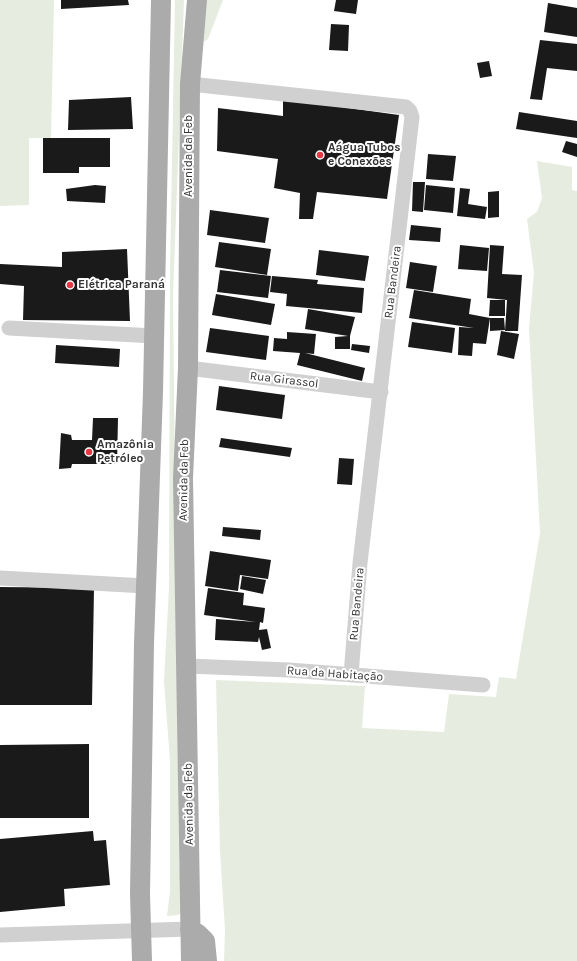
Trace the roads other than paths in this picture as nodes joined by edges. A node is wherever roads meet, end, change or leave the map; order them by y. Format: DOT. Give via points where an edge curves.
graph roads {
  1 [pos="161,0"];
  2 [pos="197,0"];
  3 [pos="190,84"];
  4 [pos="9,328"];
  5 [pos="154,336"];
  6 [pos="188,368"];
  7 [pos="380,392"];
  8 [pos="0,578"];
  9 [pos="146,586"];
  10 [pos="187,666"];
  11 [pos="351,675"];
  12 [pos="483,685"];
  13 [pos="141,929"];
  14 [pos="190,929"];
  15 [pos="0,935"];
  16 [pos="142,961"];
  17 [pos="191,961"];
  18 [pos="207,961"];
  1 -- 5 [label="main road"];
  2 -- 3 [label="main road, Avenida da Feb"];
  3 -- 6 [label="main road, Avenida da Feb"];
  3 -- 7 [label="street, Rua Bandeira" via="406,107 410,111 412,117"];
  4 -- 5 [label="street"];
  5 -- 9 [label="main road"];
  6 -- 7 [label="street, Rua Girassol"];
  6 -- 10 [label="main road, Avenida da Feb" via="183,478"];
  7 -- 11 [label="street, Rua Bandeira" via="360,563"];
  8 -- 9 [label="street"];
  9 -- 13 [label="main road"];
  10 -- 11 [label="street, Rua da Habitação"];
  10 -- 14 [label="main road, Avenida da Feb"];
  11 -- 12 [label="street, Rua da Habitação"];
  13 -- 14 [label="street"];
  13 -- 15 [label="street"];
  13 -- 16 [label="main road"];
  14 -- 17 [label="main road, Avenida da Feb"];
  14 -- 18 [label="main road" via="204,941"];
}
